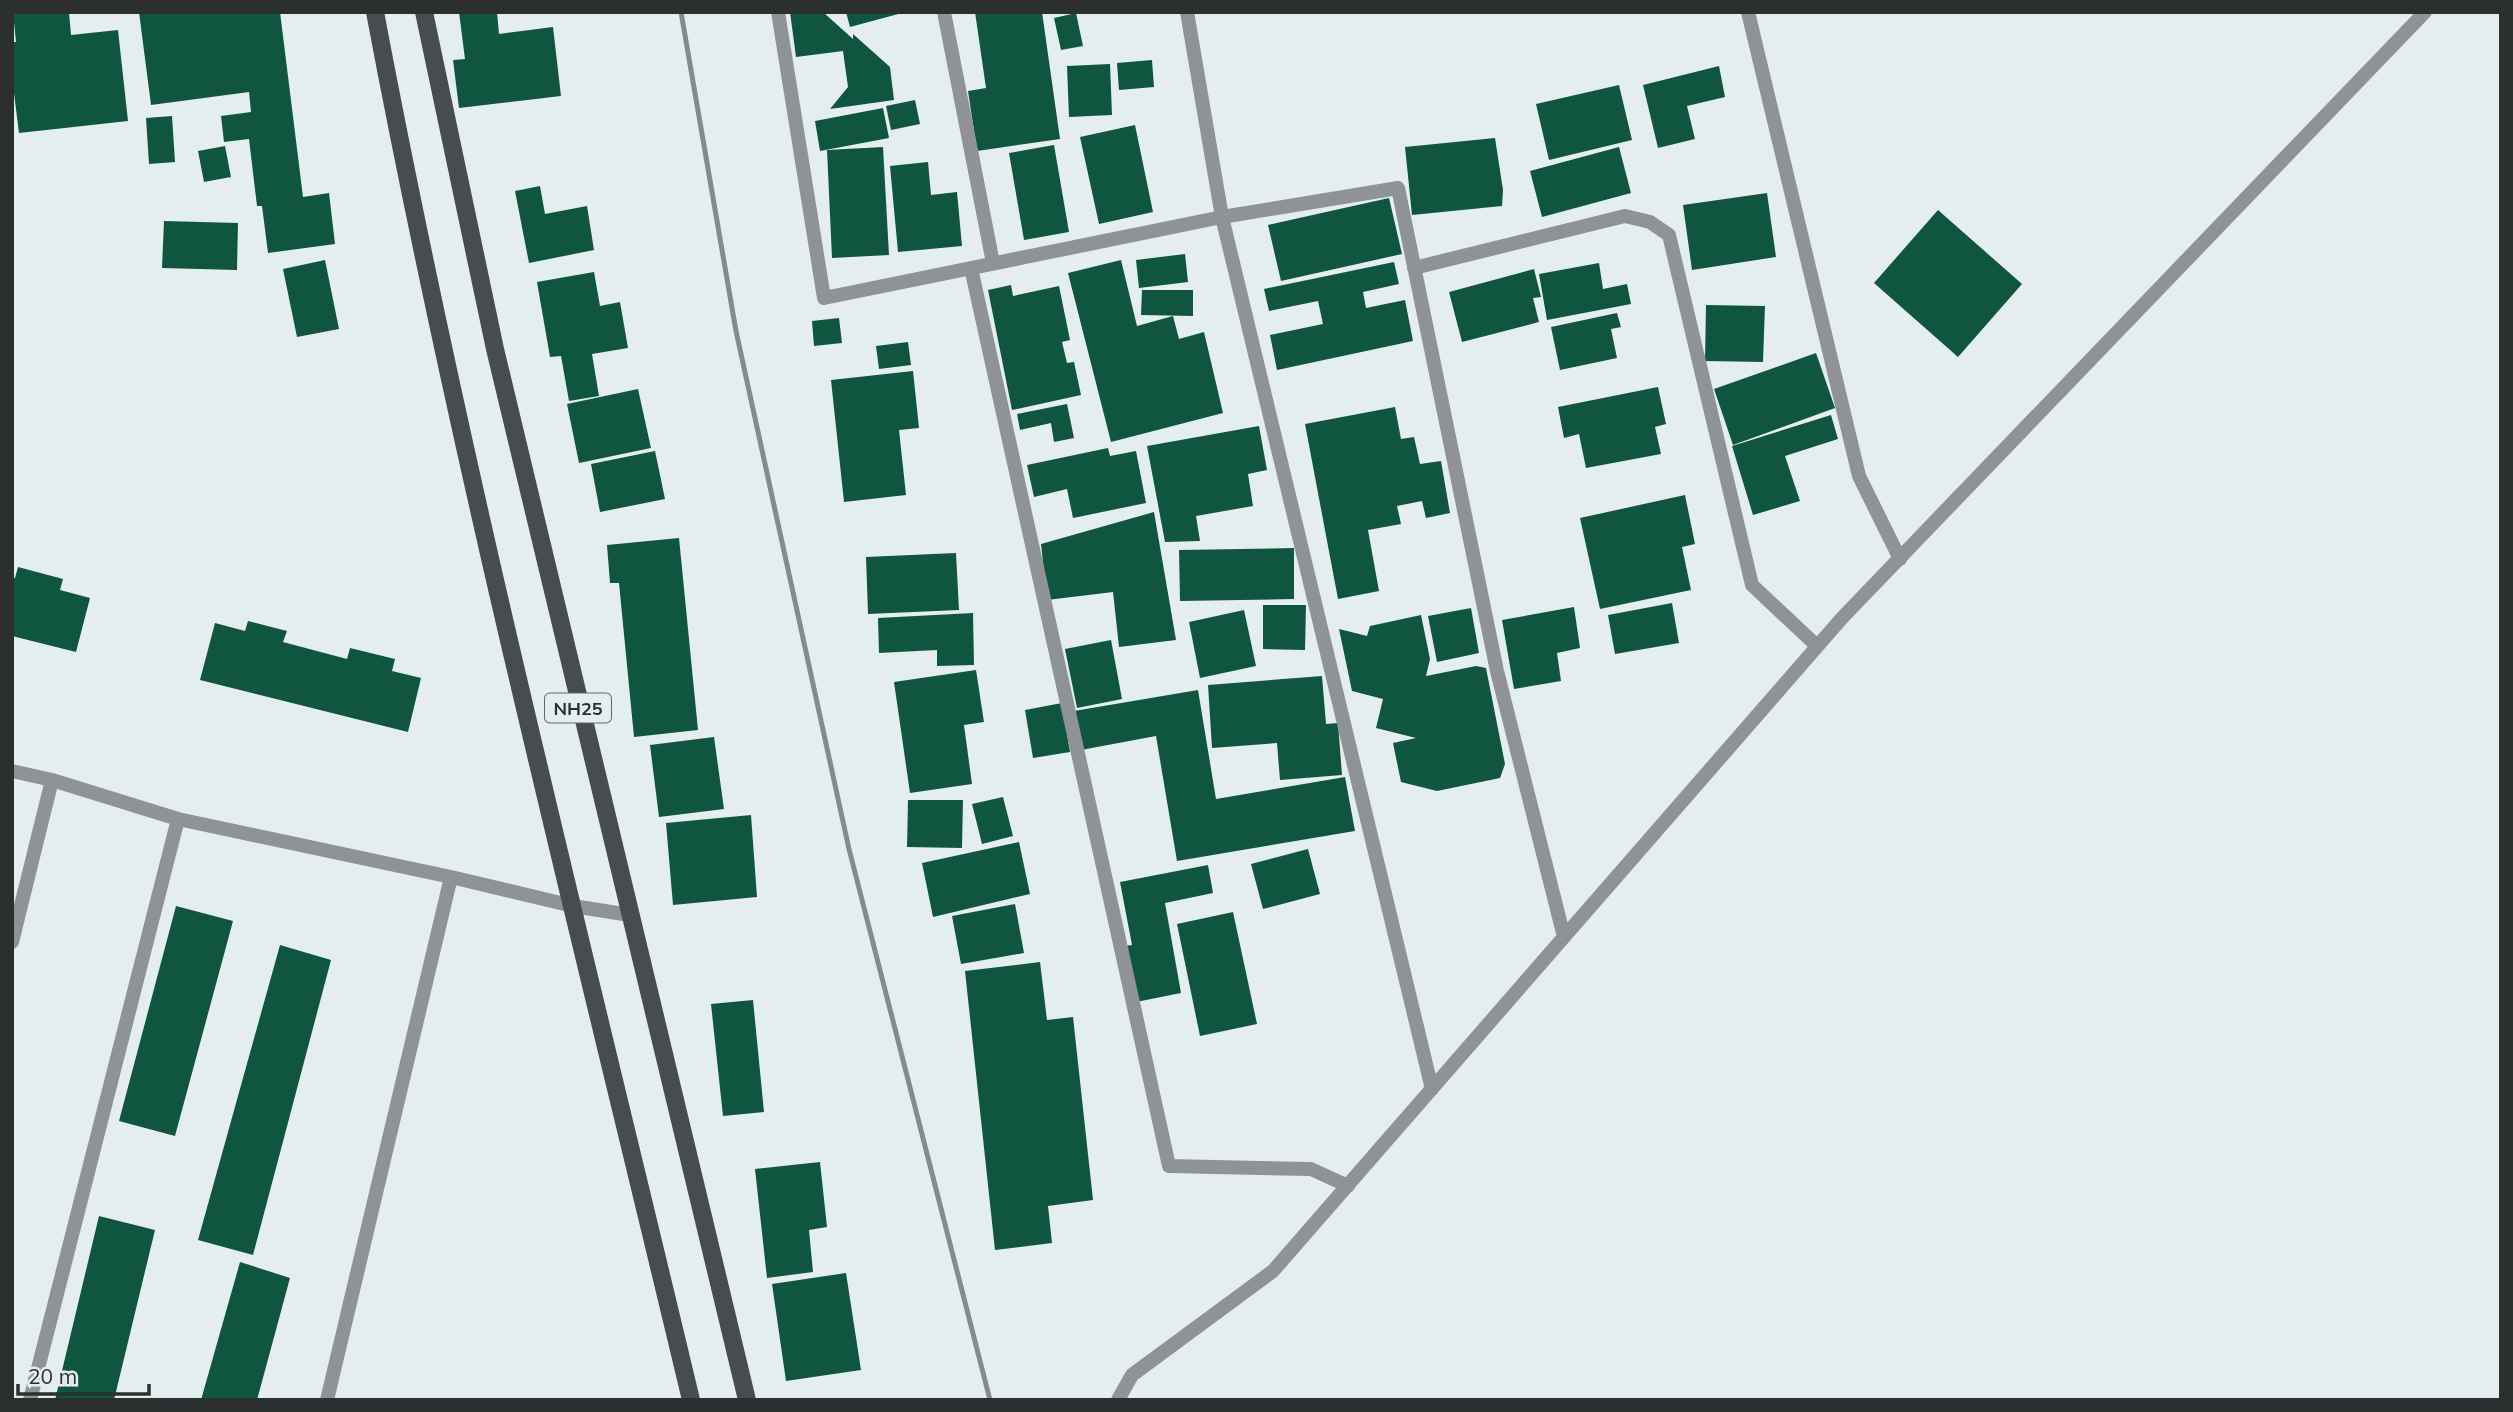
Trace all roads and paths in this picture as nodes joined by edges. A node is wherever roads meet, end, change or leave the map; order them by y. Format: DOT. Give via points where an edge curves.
graph roads {
  1 [pos="375,12"];
  2 [pos="424,12"];
  3 [pos="778,12"];
  4 [pos="944,12"];
  5 [pos="1187,12"];
  6 [pos="1748,12"];
  7 [pos="2425,12"];
  8 [pos="1223,217"];
  9 [pos="993,263"];
  10 [pos="971,268"];
  11 [pos="1414,268"];
  12 [pos="1900,559"];
  13 [pos="1817,646"];
  14 [pos="12,771"];
  15 [pos="52,780"];
  16 [pos="178,820"];
  17 [pos="451,877"];
  18 [pos="573,906"];
  19 [pos="630,915"];
  20 [pos="1564,937"];
  21 [pos="12,942"];
  22 [pos="1432,1089"];
  23 [pos="1348,1186"];
  24 [pos="30,1400"];
  25 [pos="327,1400"];
  26 [pos="691,1400"];
  27 [pos="747,1400"];
  28 [pos="1118,1400"];
  1 -- 18 [label="main road, NH25" via="473,493"];
  2 -- 19 [label="main road, NH25" via="495,349"];
  3 -- 10 [label="street" via="824,298"];
  4 -- 9 [label="street"];
  5 -- 8 [label="street"];
  6 -- 12 [label="street" via="1859,476"];
  7 -- 12 [label="street"];
  8 -- 9 [label="street"];
  8 -- 11 [label="street" via="1398,188"];
  8 -- 22 [label="street"];
  9 -- 10 [label="street"];
  10 -- 23 [label="street" via="1168,1166 1311,1169"];
  11 -- 13 [label="street" via="1625,216 1650,222 1669,235 1752,585"];
  11 -- 20 [label="street" via="1497,671"];
  12 -- 13 [label="street"];
  13 -- 20 [label="street"];
  14 -- 15 [label="street"];
  15 -- 16 [label="street"];
  15 -- 21 [label="street"];
  16 -- 17 [label="street"];
  16 -- 24 [label="street"];
  17 -- 18 [label="street"];
  17 -- 25 [label="street"];
  18 -- 19 [label="street"];
  18 -- 26 [label="main road, NH25"];
  19 -- 27 [label="main road, NH25"];
  20 -- 22 [label="street"];
  22 -- 23 [label="street"];
  23 -- 28 [label="street" via="1273,1271 1132,1375"];
}
